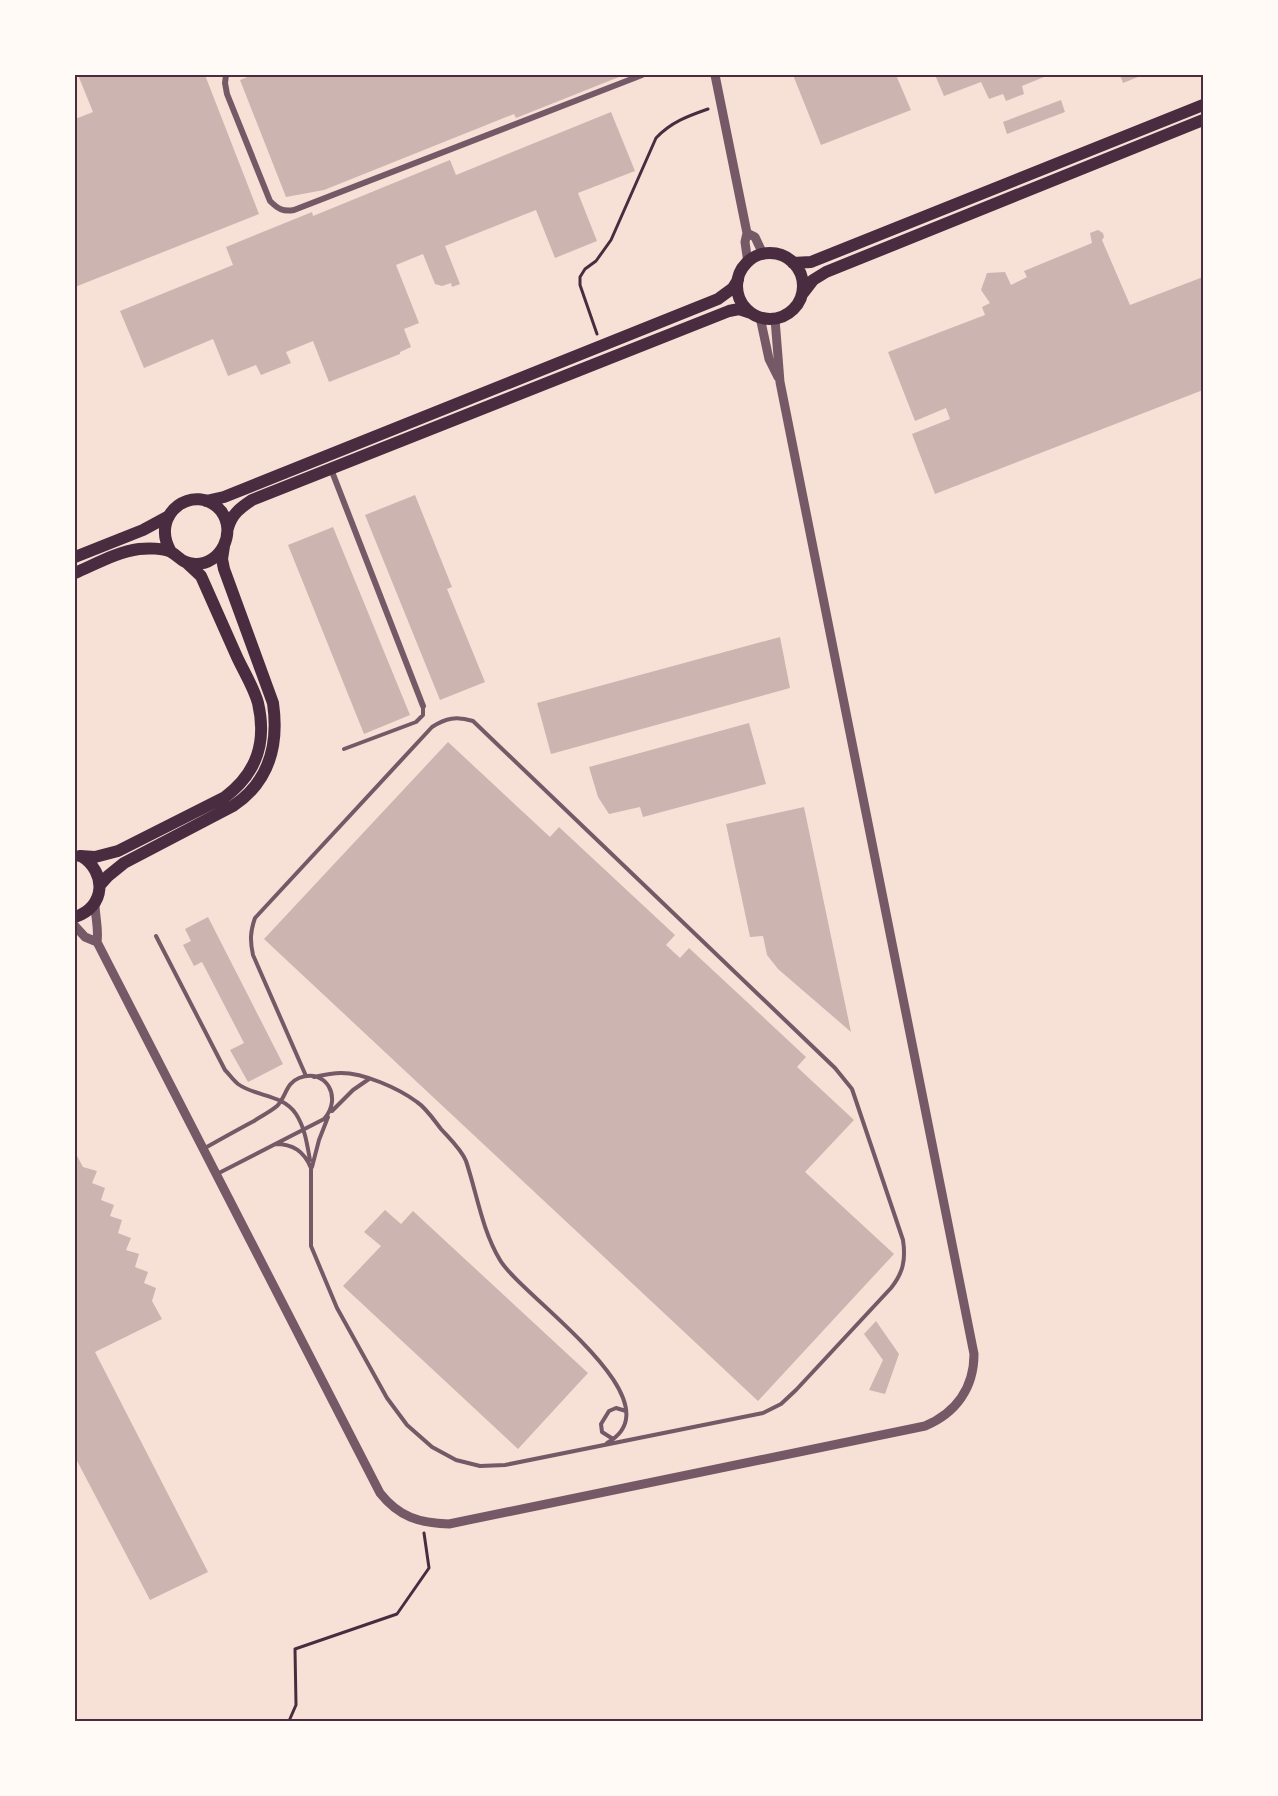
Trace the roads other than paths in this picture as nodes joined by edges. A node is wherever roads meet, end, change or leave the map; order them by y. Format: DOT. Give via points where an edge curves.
graph roads {
  1 [pos="226,75"];
  2 [pos="642,75"];
  3 [pos="715,75"];
  4 [pos="1203,105"];
  5 [pos="1203,120"];
  6 [pos="747,233"];
  7 [pos="763,254"];
  8 [pos="748,263"];
  9 [pos="793,263"];
  10 [pos="738,280"];
  11 [pos="802,292"];
  12 [pos="755,315"];
  13 [pos="775,318"];
  14 [pos="780,382"];
  15 [pos="331,469"];
  16 [pos="206,501"];
  17 [pos="167,518"];
  18 [pos="228,528"];
  19 [pos="225,546"];
  20 [pos="171,552"];
  21 [pos="75,557"];
  22 [pos="186,562"];
  23 [pos="75,573"];
  24 [pos="423,706"];
  25 [pos="344,749"];
  26 [pos="78,855"];
  27 [pos="100,885"];
  28 [pos="95,903"];
  29 [pos="75,917"];
  30 [pos="75,926"];
  31 [pos="156,936"];
  32 [pos="97,942"];
  33 [pos="306,1076"];
  34 [pos="314,1077"];
  35 [pos="370,1078"];
  36 [pos="280,1101"];
  37 [pos="330,1114"];
  38 [pos="304,1130"];
  39 [pos="275,1144"];
  40 [pos="203,1149"];
  41 [pos="311,1168"];
  42 [pos="216,1174"];
  43 [pos="627,1411"];
  44 [pos="613,1439"];
  45 [pos="622,1441"];
  46 [pos="603,1445"];
  1 -- 2 [label="street" via="227,94 270,201 284,211"];
  3 -- 6 [label="street"];
  4 -- 9 [label="main road" via="811,262"];
  5 -- 11 [label="main road" via="826,272"];
  6 -- 7 [label="street" via="755,237"];
  6 -- 8 [label="street"];
  7 -- 8 [label="main road"];
  7 -- 9 [label="main road" via="779,255"];
  8 -- 10 [label="main road"];
  9 -- 11 [label="main road" via="801,276"];
  10 -- 12 [label="main road" via="740,299"];
  10 -- 16 [label="main road" via="734,288 718,299"];
  11 -- 13 [label="main road" via="794,309"];
  12 -- 13 [label="main road"];
  12 -- 14 [label="street"];
  12 -- 15 [label="main road" via="739,309 729,311"];
  13 -- 14 [label="street"];
  14 -- 42 [label="street" via="974,1354 972,1377 962,1399 946,1416 925,1426 449,1524 423,1522 398,1511 380,1493"];
  15 -- 18 [label="main road" via="252,500 238,509"];
  15 -- 24 [label="street"];
  16 -- 17 [label="main road" via="179,504"];
  16 -- 18 [label="main road" via="221,512"];
  17 -- 20 [label="main road" via="164,536"];
  17 -- 21 [label="main road"];
  18 -- 19 [label="main road"];
  19 -- 22 [label="main road" via="204,563"];
  19 -- 27 [label="main road" via="224,569 273,704 276,722 269,759 256,785 233,806 124,863"];
  20 -- 22 [label="main road"];
  20 -- 23 [label="main road" via="141,549"];
  22 -- 26 [label="main road" via="201,576 257,702 262,729 257,755 244,779 225,797 118,851 95,857"];
  24 -- 25 [label="lane" via="423,715 416,722"];
  26 -- 27 [label="main road" via="94,867"];
  27 -- 28 [label="main road"];
  28 -- 29 [label="main road"];
  28 -- 32 [label="street"];
  30 -- 32 [label="street" via="85,937"];
  31 -- 36 [label="lane" via="225,1070 237,1084"];
  32 -- 40 [label="street"];
  33 -- 34 [label="lane"];
  33 -- 36 [label="lane" via="292,1082"];
  33 -- 45 [label="lane" via="253,955 250,943 255,918 432,727 451,717 472,720 835,1068 852,1089 903,1240 905,1253 899,1278 781,1404 763,1413"];
  34 -- 35 [label="lane" via="342,1073"];
  34 -- 37 [label="lane" via="331,1091"];
  35 -- 37 [label="lane"];
  35 -- 43 [label="lane" via="418,1102 451,1140 465,1159 501,1262 600,1361 621,1392"];
  36 -- 38 [label="lane" via="296,1113"];
  36 -- 40 [label="lane" via="268,1113"];
  37 -- 38 [label="lane"];
  37 -- 41 [label="lane"];
  38 -- 39 [label="lane"];
  38 -- 41 [label="lane"];
  39 -- 41 [label="lane" via="294,1146 308,1159"];
  39 -- 42 [label="lane"];
  40 -- 42 [label="street"];
  41 -- 46 [label="lane" via="311,1246 337,1308 387,1398 407,1425 432,1447 456,1460 480,1466 505,1465"];
  43 -- 44 [label="lane" via="627,1423"];
  43 -- 44 [label="lane" via="609,1411 601,1424 602,1432"];
  44 -- 45 [label="lane"];
  44 -- 46 [label="lane"];
  45 -- 46 [label="lane"];
}
